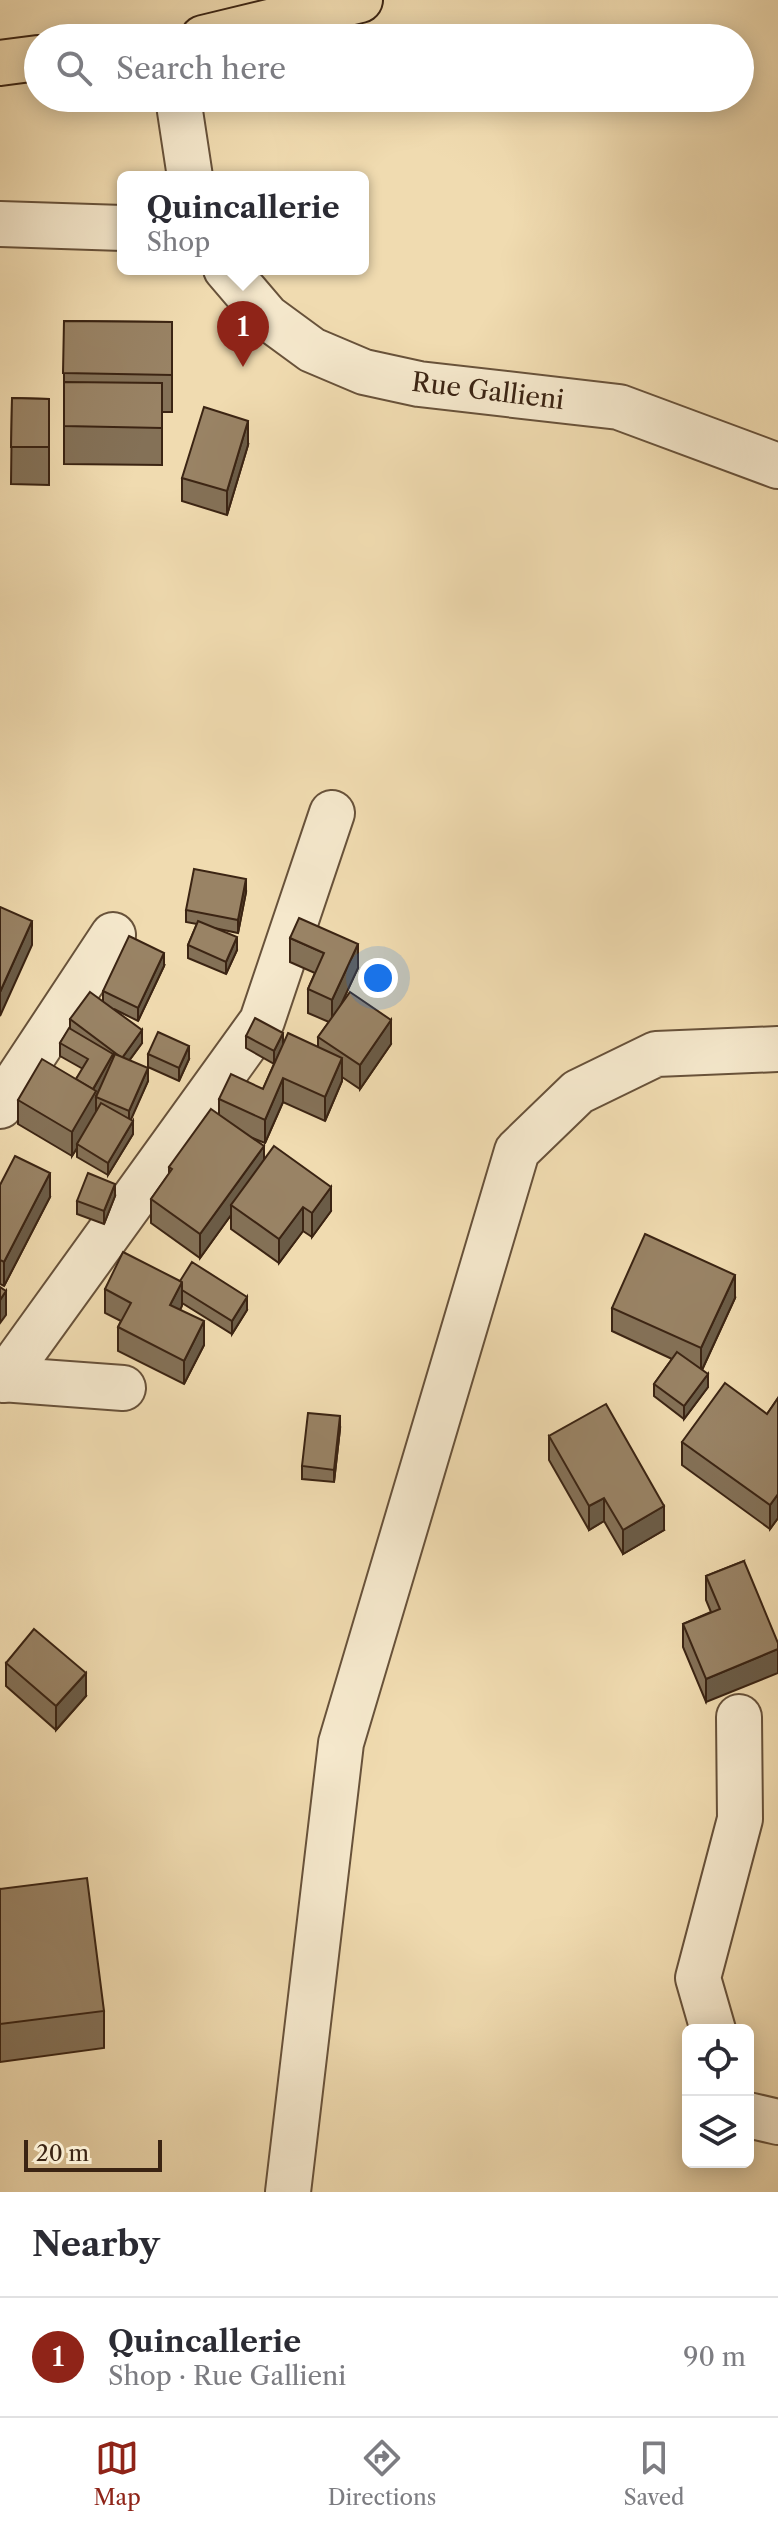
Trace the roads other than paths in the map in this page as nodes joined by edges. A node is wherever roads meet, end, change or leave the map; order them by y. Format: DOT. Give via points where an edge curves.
graph roads {
  1 [pos="360,0"];
  2 [pos="261,24"];
  3 [pos="24,60"];
  4 [pos="0,63"];
  5 [pos="180,112"];
  6 [pos="189,171"];
  7 [pos="0,224"];
  8 [pos="117,228"];
  9 [pos="231,275"];
  10 [pos="778,466"];
  11 [pos="332,813"];
  12 [pos="113,935"];
  13 [pos="778,1049"];
  14 [pos="0,1106"];
  15 [pos="1,1380"];
  16 [pos="123,1388"];
  17 [pos="739,1717"];
  18 [pos="711,2024"];
  19 [pos="754,2116"];
  20 [pos="778,2122"];
  21 [pos="288,2192"];
  1 -- 2 [label="highway"];
  3 -- 4 [label="highway"];
  5 -- 6 [label="street"];
  7 -- 8 [label="street"];
  9 -- 10 [label="street, Rue Gallieni" via="267,317 312,350 364,372 419,384 619,407"];
  11 -- 15 [label="street" via="262,1021"];
  12 -- 14 [label="street"];
  13 -- 21 [label="street" via="656,1054 578,1092 517,1151 341,1743"];
  15 -- 16 [label="street"];
  17 -- 18 [label="street" via="740,1819 698,1978"];
  19 -- 20 [label="street"];
}
